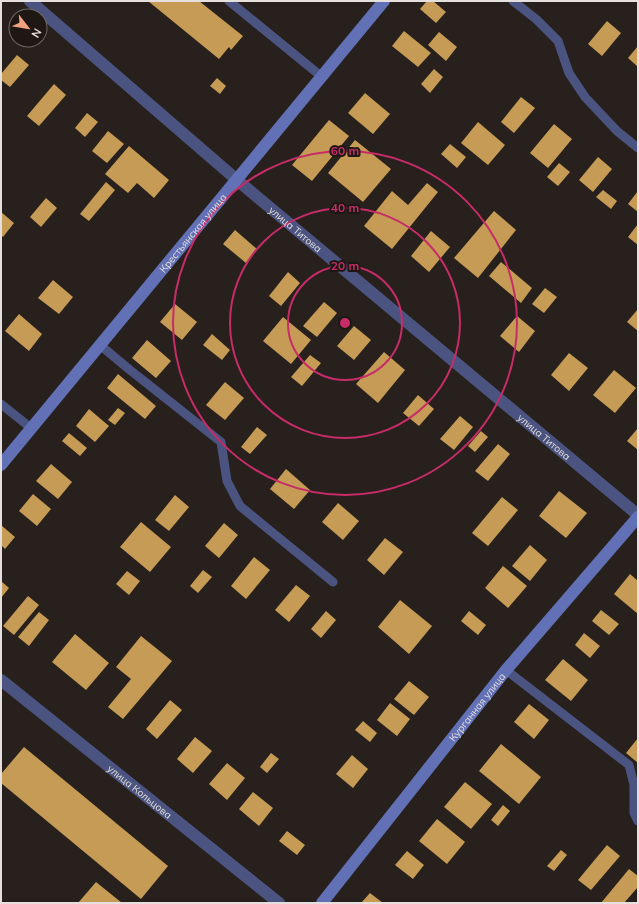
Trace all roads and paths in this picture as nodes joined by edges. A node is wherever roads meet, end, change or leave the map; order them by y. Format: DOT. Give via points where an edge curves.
graph roads {
  1 [pos="30,1"];
  2 [pos="229,1"];
  3 [pos="384,1"];
  4 [pos="513,1"];
  5 [pos="322,77"];
  6 [pos="638,148"];
  7 [pos="237,180"];
  8 [pos="100,345"];
  9 [pos="1,404"];
  10 [pos="31,428"];
  11 [pos="1,464"];
  12 [pos="638,516"];
  13 [pos="333,582"];
  14 [pos="506,670"];
  15 [pos="1,680"];
  16 [pos="638,821"];
  17 [pos="279,903"];
  18 [pos="322,903"];
  1 -- 7 [label="street, улица Титова"];
  2 -- 5 [label="lane"];
  3 -- 5 [label="street, Крестьянская улица"];
  4 -- 6 [label="lane" via="558,41 569,73 585,97 617,131"];
  5 -- 7 [label="street, Крестьянская улица"];
  7 -- 8 [label="street, Крестьянская улица"];
  7 -- 12 [label="street, улица Титова"];
  8 -- 10 [label="street, Крестьянская улица"];
  8 -- 13 [label="lane" via="220,442 227,481 240,506"];
  9 -- 10 [label="lane"];
  10 -- 11 [label="street, Крестьянская улица"];
  12 -- 14 [label="street, Курганная улица"];
  14 -- 16 [label="lane" via="629,764 634,785 634,813"];
  14 -- 18 [label="street, Курганная улица"];
  15 -- 17 [label="street, улица Кольцова"];
}
